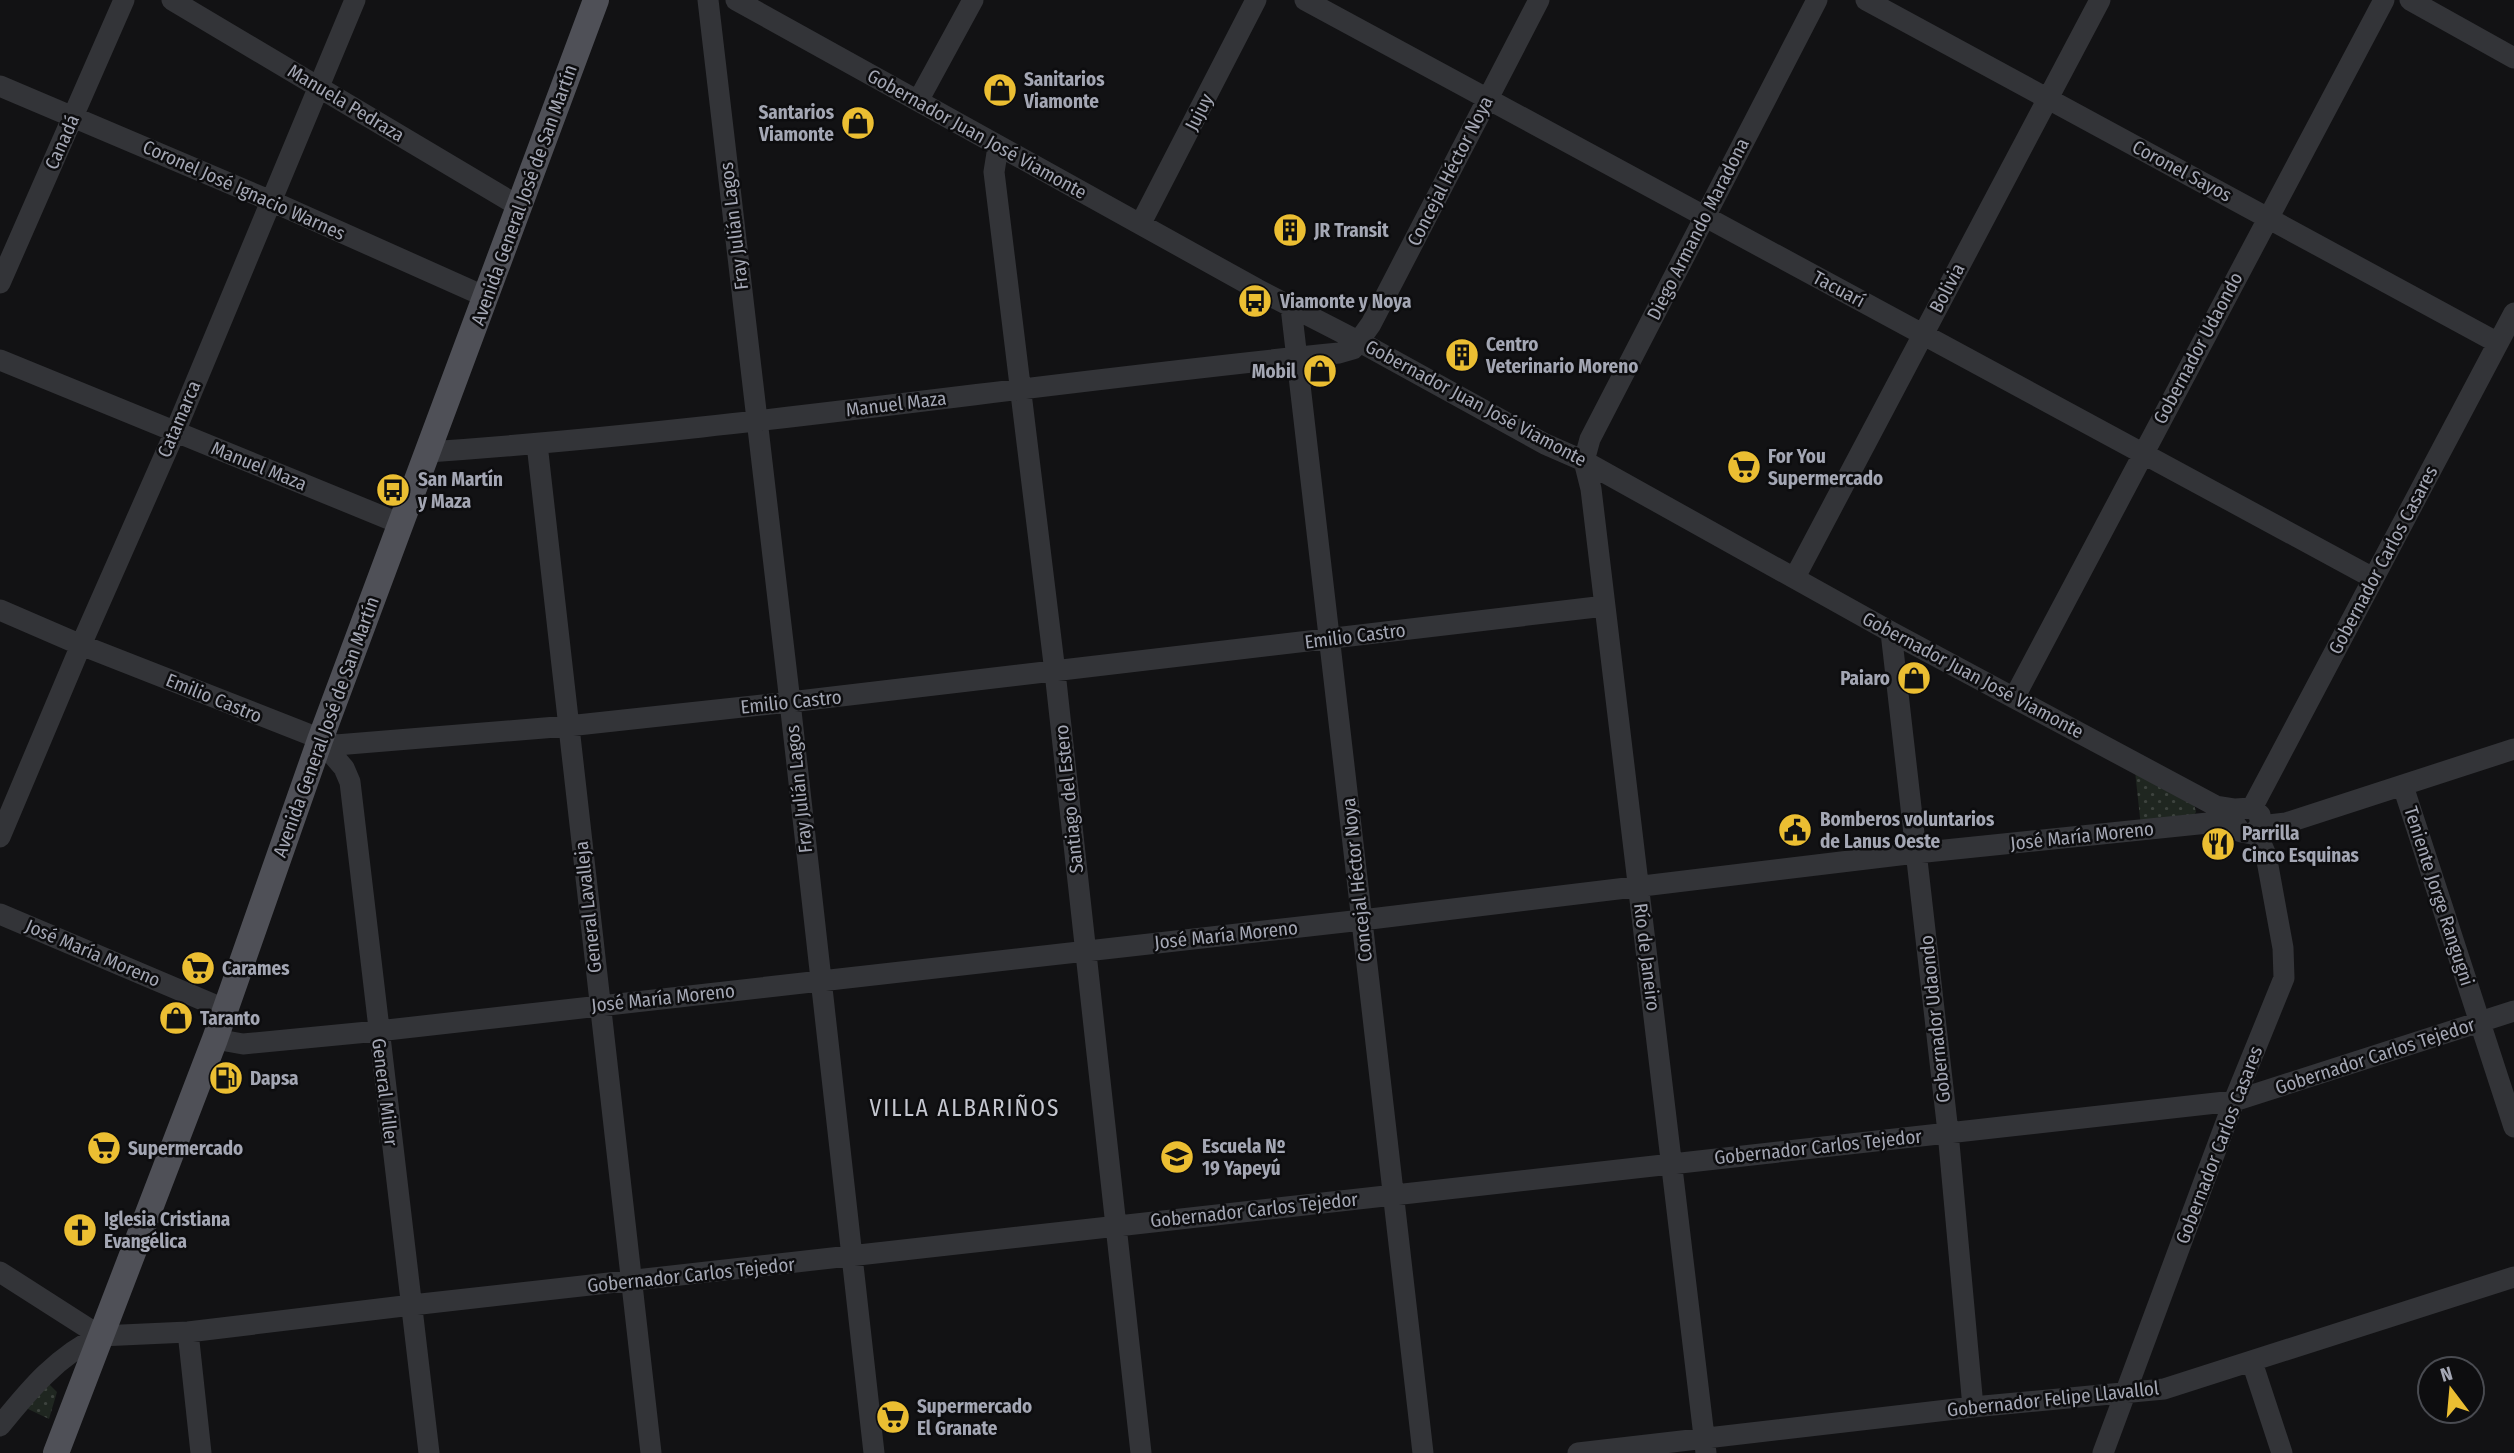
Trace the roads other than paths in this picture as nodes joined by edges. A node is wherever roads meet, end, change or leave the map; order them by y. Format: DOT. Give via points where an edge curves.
graph roads {
  1 [pos="124,0"];
  2 [pos="172,0"];
  3 [pos="355,0"];
  4 [pos="596,0"];
  5 [pos="708,0"];
  6 [pos="736,0"];
  7 [pos="973,0"];
  8 [pos="1256,0"];
  9 [pos="1305,0"];
  10 [pos="1539,0"];
  11 [pos="1817,0"];
  12 [pos="1866,0"];
  13 [pos="2100,0"];
  14 [pos="2384,0"];
  15 [pos="2410,0"];
  16 [pos="2514,58"];
  17 [pos="0,86"];
  18 [pos="320,86"];
  19 [pos="1487,99"];
  20 [pos="2047,99"];
  21 [pos="918,101"];
  22 [pos="74,116"];
  23 [pos="998,147"];
  24 [pos="271,201"];
  25 [pos="520,207"];
  26 [pos="1704,216"];
  27 [pos="2268,217"];
  28 [pos="1141,223"];
  29 [pos="0,283"];
  30 [pos="486,297"];
  31 [pos="1291,307"];
  32 [pos="2514,313"];
  33 [pos="1922,334"];
  34 [pos="1360,341"];
  35 [pos="2498,343"];
  36 [pos="1297,357"];
  37 [pos="0,360"];
  38 [pos="1022,389"];
  39 [pos="757,421"];
  40 [pos="174,432"];
  41 [pos="537,444"];
  42 [pos="428,452"];
  43 [pos="2141,455"];
  44 [pos="1584,461"];
  45 [pos="401,524"];
  46 [pos="1795,577"];
  47 [pos="2373,578"];
  48 [pos="1605,606"];
  49 [pos="0,610"];
  50 [pos="1891,632"];
  51 [pos="1332,639"];
  52 [pos="81,645"];
  53 [pos="1055,672"];
  54 [pos="2014,698"];
  55 [pos="790,702"];
  56 [pos="568,726"];
  57 [pos="320,740"];
  58 [pos="2514,749"];
  59 [pos="2403,786"];
  60 [pos="2247,821"];
  61 [pos="0,837"];
  62 [pos="1916,853"];
  63 [pos="1638,887"];
  64 [pos="0,914"];
  65 [pos="1362,920"];
  66 [pos="1086,951"];
  67 [pos="821,982"];
  68 [pos="599,1005"];
  69 [pos="224,1009"];
  70 [pos="2514,1011"];
  71 [pos="2480,1023"];
  72 [pos="377,1031"];
  73 [pos="215,1038"];
  74 [pos="2234,1101"];
  75 [pos="2514,1126"];
  76 [pos="1948,1132"];
  77 [pos="1673,1163"];
  78 [pos="1392,1195"];
  79 [pos="1115,1226"];
  80 [pos="853,1257"];
  81 [pos="0,1272"];
  82 [pos="2514,1277"];
  83 [pos="632,1282"];
  84 [pos="412,1305"];
  85 [pos="188,1332"];
  86 [pos="100,1336"];
  87 [pos="2252,1362"];
  88 [pos="2127,1392"];
  89 [pos="1973,1406"];
  90 [pos="0,1426"];
  91 [pos="1706,1445"];
  92 [pos="57,1453"];
  93 [pos="201,1453"];
  94 [pos="429,1453"];
  95 [pos="651,1453"];
  96 [pos="874,1453"];
  97 [pos="1141,1453"];
  98 [pos="1423,1453"];
  99 [pos="1578,1453"];
  100 [pos="2104,1453"];
  101 [pos="2282,1453"];
  1 -- 22 [label="street, Canadá"];
  2 -- 18 [label="street, Manuela Pedraza"];
  3 -- 18 [label="street, Catamarca"];
  4 -- 25 [label="main road, Avenida General José de San Martín"];
  5 -- 39 [label="street, Fray Julián Lagos"];
  6 -- 21 [label="street, Gobernador Juan José Viamonte"];
  7 -- 21 [label="street"];
  8 -- 28 [label="street, Jujuy"];
  9 -- 19 [label="street, Tacuarí"];
  10 -- 19 [label="street, Concejal Héctor Noya"];
  11 -- 26 [label="street, Diego Armando Maradona"];
  12 -- 20 [label="street, Coronel Sayos"];
  13 -- 20 [label="street, Bolivia"];
  14 -- 27 [label="street, Gobernador Udaondo"];
  15 -- 16 [label="street"];
  17 -- 22 [label="street, Coronel José Ignacio Warnes"];
  18 -- 24 [label="street, Catamarca"];
  18 -- 25 [label="street, Manuela Pedraza"];
  19 -- 26 [label="street, Tacuarí"];
  19 -- 34 [label="street, Concejal Héctor Noya"];
  20 -- 27 [label="street, Coronel Sayos"];
  20 -- 33 [label="street, Bolivia"];
  21 -- 23 [label="street, Gobernador Juan José Viamonte"];
  22 -- 24 [label="street, Coronel José Ignacio Warnes"];
  22 -- 29 [label="street, Canadá"];
  23 -- 28 [label="street, Gobernador Juan José Viamonte"];
  23 -- 38 [label="street, Santiago del Estero" via="994,172"];
  24 -- 30 [label="street, Coronel José Ignacio Warnes"];
  24 -- 40 [label="street, Catamarca"];
  25 -- 30 [label="main road, Avenida General José de San Martín"];
  26 -- 33 [label="street, Tacuarí"];
  26 -- 44 [label="street, Diego Armando Maradona" via="1590,439"];
  27 -- 35 [label="street, Coronel Sayos"];
  27 -- 43 [label="street, Gobernador Udaondo"];
  28 -- 31 [label="street, Gobernador Juan José Viamonte"];
  30 -- 42 [label="main road, Avenida General José de San Martín"];
  31 -- 34 [label="street, Gobernador Juan José Viamonte"];
  31 -- 36 [label="street, Concejal Héctor Noya"];
  32 -- 35 [label="street, Gobernador Carlos Casares"];
  33 -- 43 [label="street, Tacuarí"];
  33 -- 46 [label="street, Bolivia"];
  34 -- 36 [label="street, Manuel Maza" via="1339,353"];
  34 -- 44 [label="street, Gobernador Juan José Viamonte"];
  35 -- 47 [label="street, Gobernador Carlos Casares"];
  36 -- 38 [label="street, Manuel Maza"];
  36 -- 51 [label="street, Concejal Héctor Noya"];
  37 -- 40 [label="street, Manuel Maza"];
  38 -- 39 [label="street, Manuel Maza"];
  38 -- 53 [label="street, Santiago del Estero"];
  39 -- 41 [label="street, Manuel Maza"];
  39 -- 55 [label="street, Fray Julián Lagos"];
  40 -- 45 [label="street, Manuel Maza"];
  40 -- 52 [label="street, Catamarca"];
  41 -- 42 [label="street, Manuel Maza"];
  41 -- 56 [label="street, General Lavalleja"];
  42 -- 45 [label="main road, Avenida General José de San Martín"];
  43 -- 47 [label="street, Tacuarí"];
  43 -- 54 [label="street, Gobernador Udaondo"];
  44 -- 46 [label="street, Gobernador Juan José Viamonte"];
  44 -- 48 [label="street, Río de Janeiro"];
  45 -- 57 [label="main road, Avenida General José de San Martín"];
  46 -- 50 [label="street, Gobernador Juan José Viamonte"];
  47 -- 60 [label="street, Gobernador Carlos Casares"];
  48 -- 51 [label="street, Emilio Castro"];
  48 -- 63 [label="street, Río de Janeiro"];
  49 -- 52 [label="street, Emilio Castro"];
  50 -- 54 [label="street, Gobernador Juan José Viamonte"];
  50 -- 62 [label="street, Gobernador Udaondo"];
  51 -- 53 [label="street, Emilio Castro"];
  51 -- 65 [label="street, Concejal Héctor Noya"];
  52 -- 57 [label="street, Emilio Castro"];
  52 -- 61 [label="street, Catamarca"];
  53 -- 55 [label="street, Emilio Castro"];
  53 -- 66 [label="street, Santiago del Estero"];
  54 -- 60 [label="street, Gobernador Juan José Viamonte"];
  55 -- 56 [label="street, Emilio Castro"];
  55 -- 67 [label="street, Fray Julián Lagos"];
  56 -- 57 [label="street, Emilio Castro" via="336,744"];
  56 -- 68 [label="street, General Lavalleja"];
  57 -- 69 [label="main road, Avenida General José de San Martín"];
  57 -- 72 [label="street, General Miller" via="344,768 349,782"];
  58 -- 59 [label="street, José María Moreno"];
  59 -- 60 [label="street, José María Moreno" via="2286,823"];
  59 -- 71 [label="street, Teniente Jorge Rangugni"];
  60 -- 62 [label="street, José María Moreno"];
  60 -- 74 [label="street, Gobernador Carlos Casares" via="2266,855 2284,978"];
  62 -- 63 [label="street, José María Moreno"];
  62 -- 76 [label="street, Gobernador Udaondo"];
  63 -- 65 [label="street, José María Moreno"];
  63 -- 77 [label="street, Río de Janeiro"];
  64 -- 69 [label="street, José María Moreno"];
  65 -- 66 [label="street, José María Moreno"];
  65 -- 78 [label="street, Concejal Héctor Noya"];
  66 -- 67 [label="street, José María Moreno"];
  66 -- 79 [label="street, Santiago del Estero"];
  67 -- 68 [label="street, José María Moreno"];
  67 -- 80 [label="street, Fray Julián Lagos"];
  68 -- 72 [label="street, José María Moreno"];
  68 -- 83 [label="street, General Lavalleja"];
  69 -- 73 [label="main road, Avenida General José de San Martín"];
  70 -- 71 [label="street, Gobernador Carlos Tejedor"];
  71 -- 74 [label="street, Gobernador Carlos Tejedor"];
  71 -- 75 [label="street, Teniente Jorge Rangugni"];
  72 -- 73 [label="street, José María Moreno" via="243,1044"];
  72 -- 84 [label="street, General Miller"];
  73 -- 86 [label="main road, Avenida General José de San Martín"];
  74 -- 76 [label="street, Gobernador Carlos Tejedor"];
  74 -- 88 [label="street, Gobernador Carlos Casares"];
  76 -- 77 [label="street, Gobernador Carlos Tejedor"];
  76 -- 89 [label="street, Gobernador Udaondo"];
  77 -- 78 [label="street, Gobernador Carlos Tejedor"];
  77 -- 91 [label="street, Río de Janeiro"];
  78 -- 79 [label="street, Gobernador Carlos Tejedor"];
  78 -- 98 [label="street, Concejal Héctor Noya"];
  79 -- 80 [label="street, Gobernador Carlos Tejedor"];
  79 -- 97 [label="street, Santiago del Estero"];
  80 -- 83 [label="street, Gobernador Carlos Tejedor"];
  80 -- 96 [label="street, Fray Julián Lagos"];
  81 -- 86 [label="street"];
  82 -- 87 [label="street, Gobernador Felipe Llavallol"];
  83 -- 84 [label="street, Gobernador Carlos Tejedor"];
  83 -- 95 [label="street, General Lavalleja"];
  84 -- 85 [label="street, Gobernador Carlos Tejedor"];
  84 -- 94 [label="street, General Miller"];
  85 -- 86 [label="street, Gobernador Carlos Tejedor"];
  85 -- 93 [label="street"];
  86 -- 90 [label="street" via="60,1361"];
  86 -- 92 [label="main road, Avenida General José de San Martín"];
  87 -- 88 [label="street, Gobernador Felipe Llavallol" via="2164,1389"];
  87 -- 101 [label="street"];
  88 -- 89 [label="street, Gobernador Felipe Llavallol"];
  88 -- 100 [label="street, Gobernador Carlos Casares"];
  89 -- 91 [label="street, Gobernador Felipe Llavallol"];
  91 -- 99 [label="street, Gobernador Felipe Llavallol"];
}
